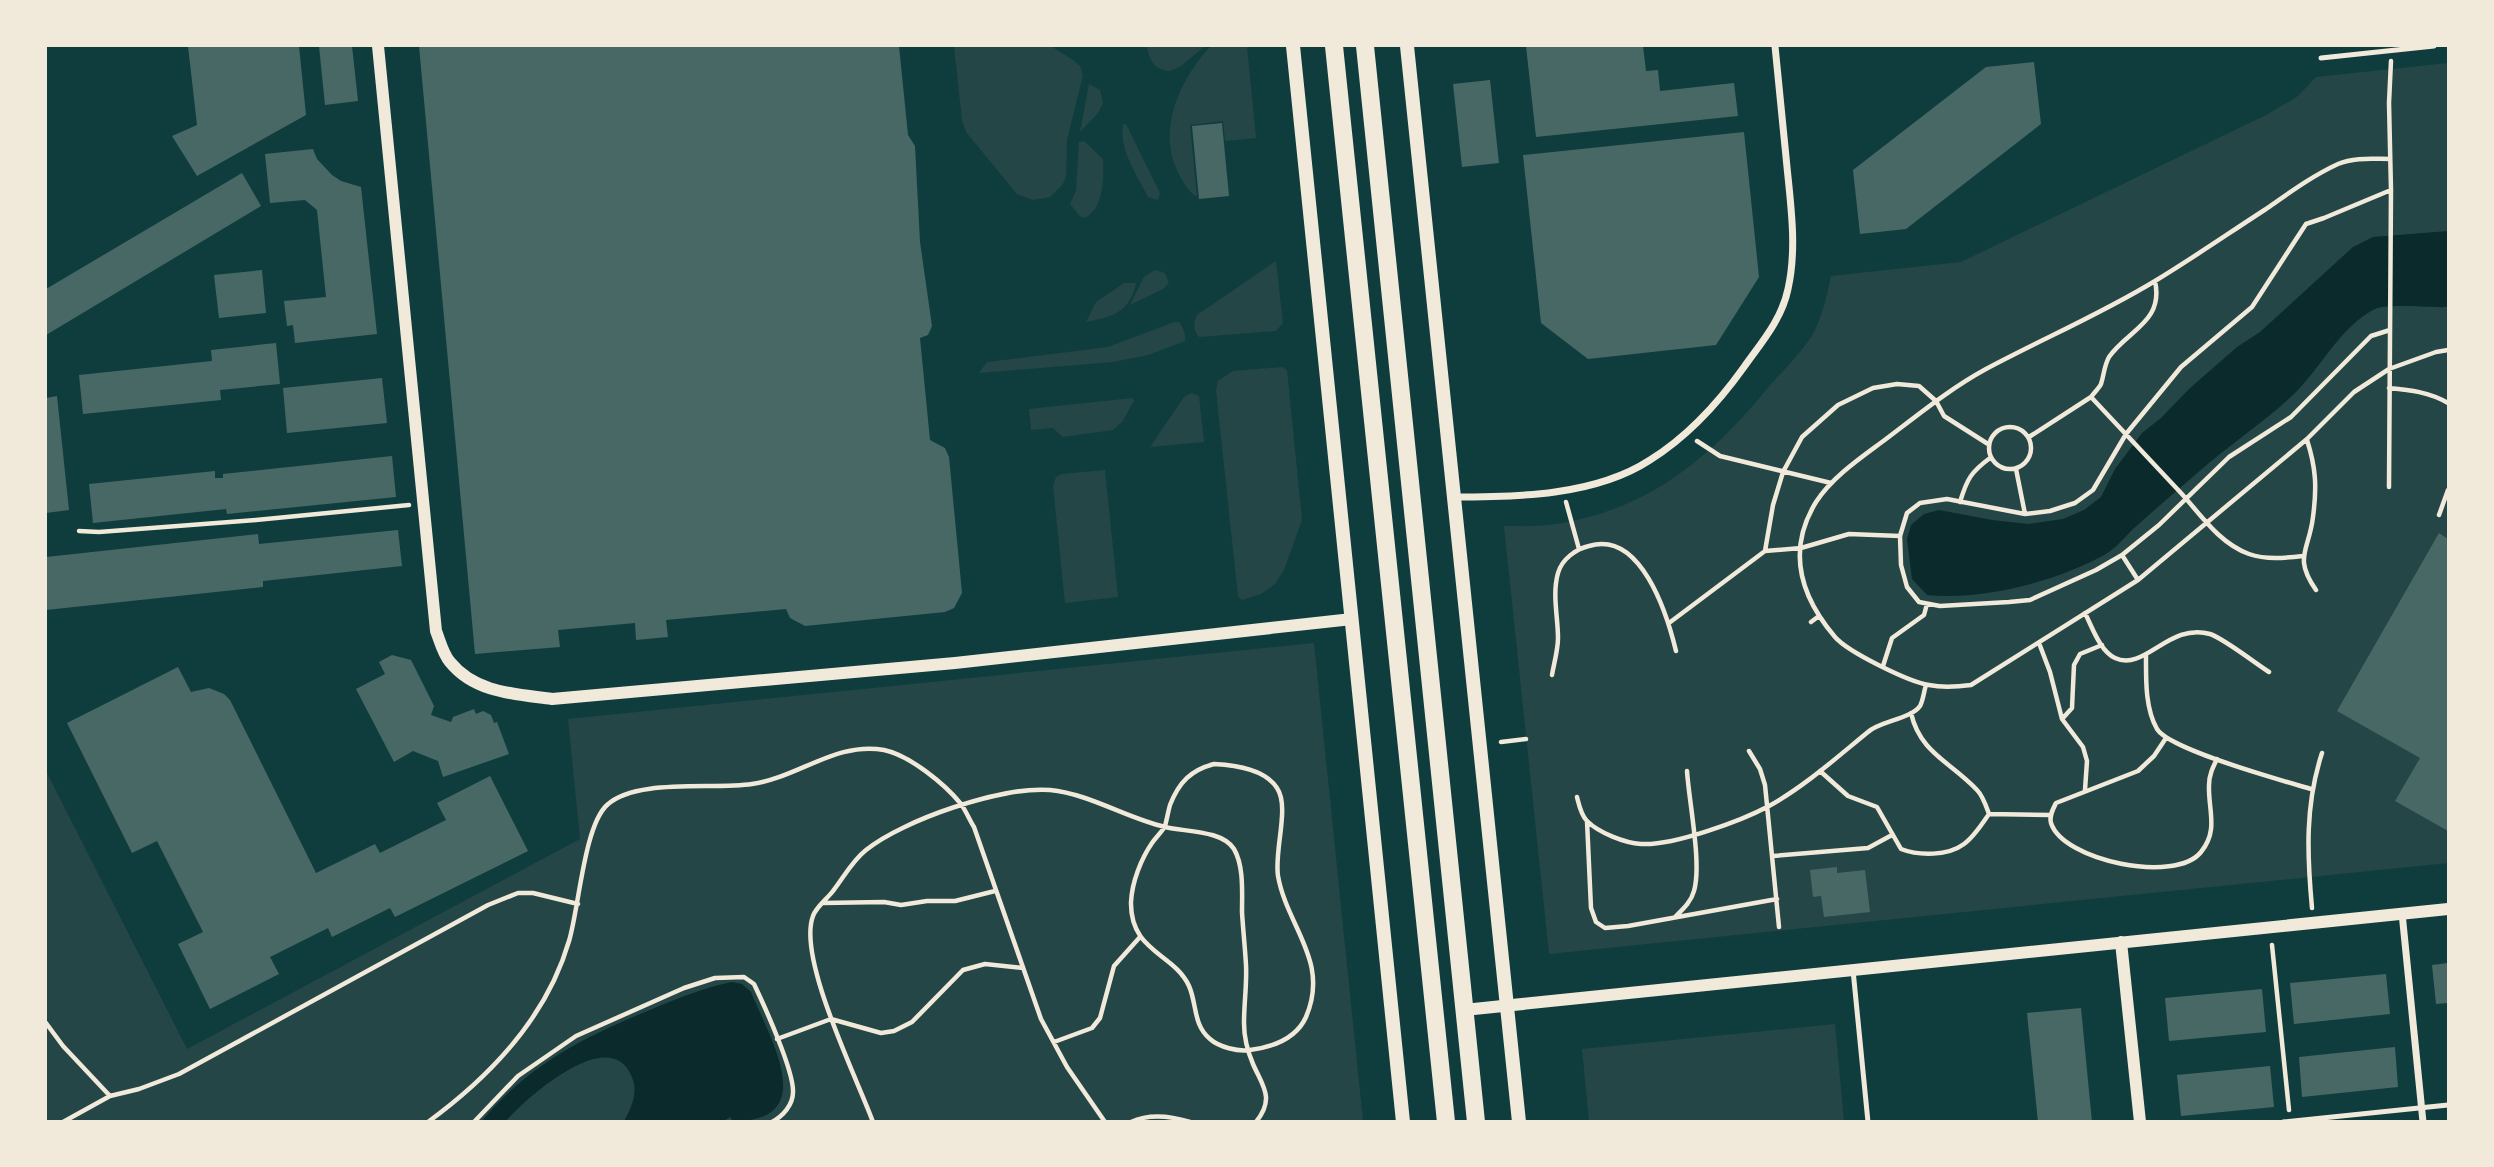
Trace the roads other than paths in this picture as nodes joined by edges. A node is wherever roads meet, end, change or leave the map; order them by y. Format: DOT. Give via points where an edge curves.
graph roads {
  1 [pos="378,46"];
  2 [pos="1293,46"];
  3 [pos="1334,46"];
  4 [pos="1365,46"];
  5 [pos="1407,46"];
  6 [pos="1774,46"];
  7 [pos="2434,46"];
  8 [pos="2322,58"];
  9 [pos="1454,497"];
  10 [pos="1352,619"];
  11 [pos="2448,909"];
  12 [pos="2402,913"];
  13 [pos="2122,942"];
  14 [pos="1853,970"];
  15 [pos="1507,1006"];
  16 [pos="1464,1010"];
  17 [pos="2448,1105"];
  18 [pos="2422,1107"];
  19 [pos="2290,1121"];
  20 [pos="1403,1122"];
  21 [pos="1446,1122"];
  22 [pos="1476,1122"];
  23 [pos="1519,1122"];
  24 [pos="1868,1122"];
  25 [pos="2140,1122"];
  26 [pos="2283,1122"];
  27 [pos="2423,1122"];
  1 -- 10 [label="street" via="436,631 449,660 469,680 500,693 552,699 956,663"];
  2 -- 10 [label="main road"];
  3 -- 21 [label="main road"];
  4 -- 16 [label="main road"];
  5 -- 9 [label="main road"];
  6 -- 9 [label="street" via="1791,209 1793,255 1788,291 1777,320 1724,395 1650,461 1614,478 1538,494"];
  7 -- 8 [label="lane"];
  9 -- 15 [label="main road"];
  10 -- 20 [label="main road"];
  11 -- 12 [label="street"];
  12 -- 13 [label="street"];
  12 -- 18 [label="street"];
  13 -- 14 [label="street"];
  13 -- 25 [label="street"];
  14 -- 15 [label="street"];
  14 -- 24 [label="lane"];
  15 -- 16 [label="street"];
  15 -- 23 [label="main road"];
  16 -- 22 [label="main road"];
  17 -- 18 [label="lane"];
  18 -- 19 [label="lane"];
  18 -- 27 [label="street"];
  19 -- 26 [label="lane"];
}
